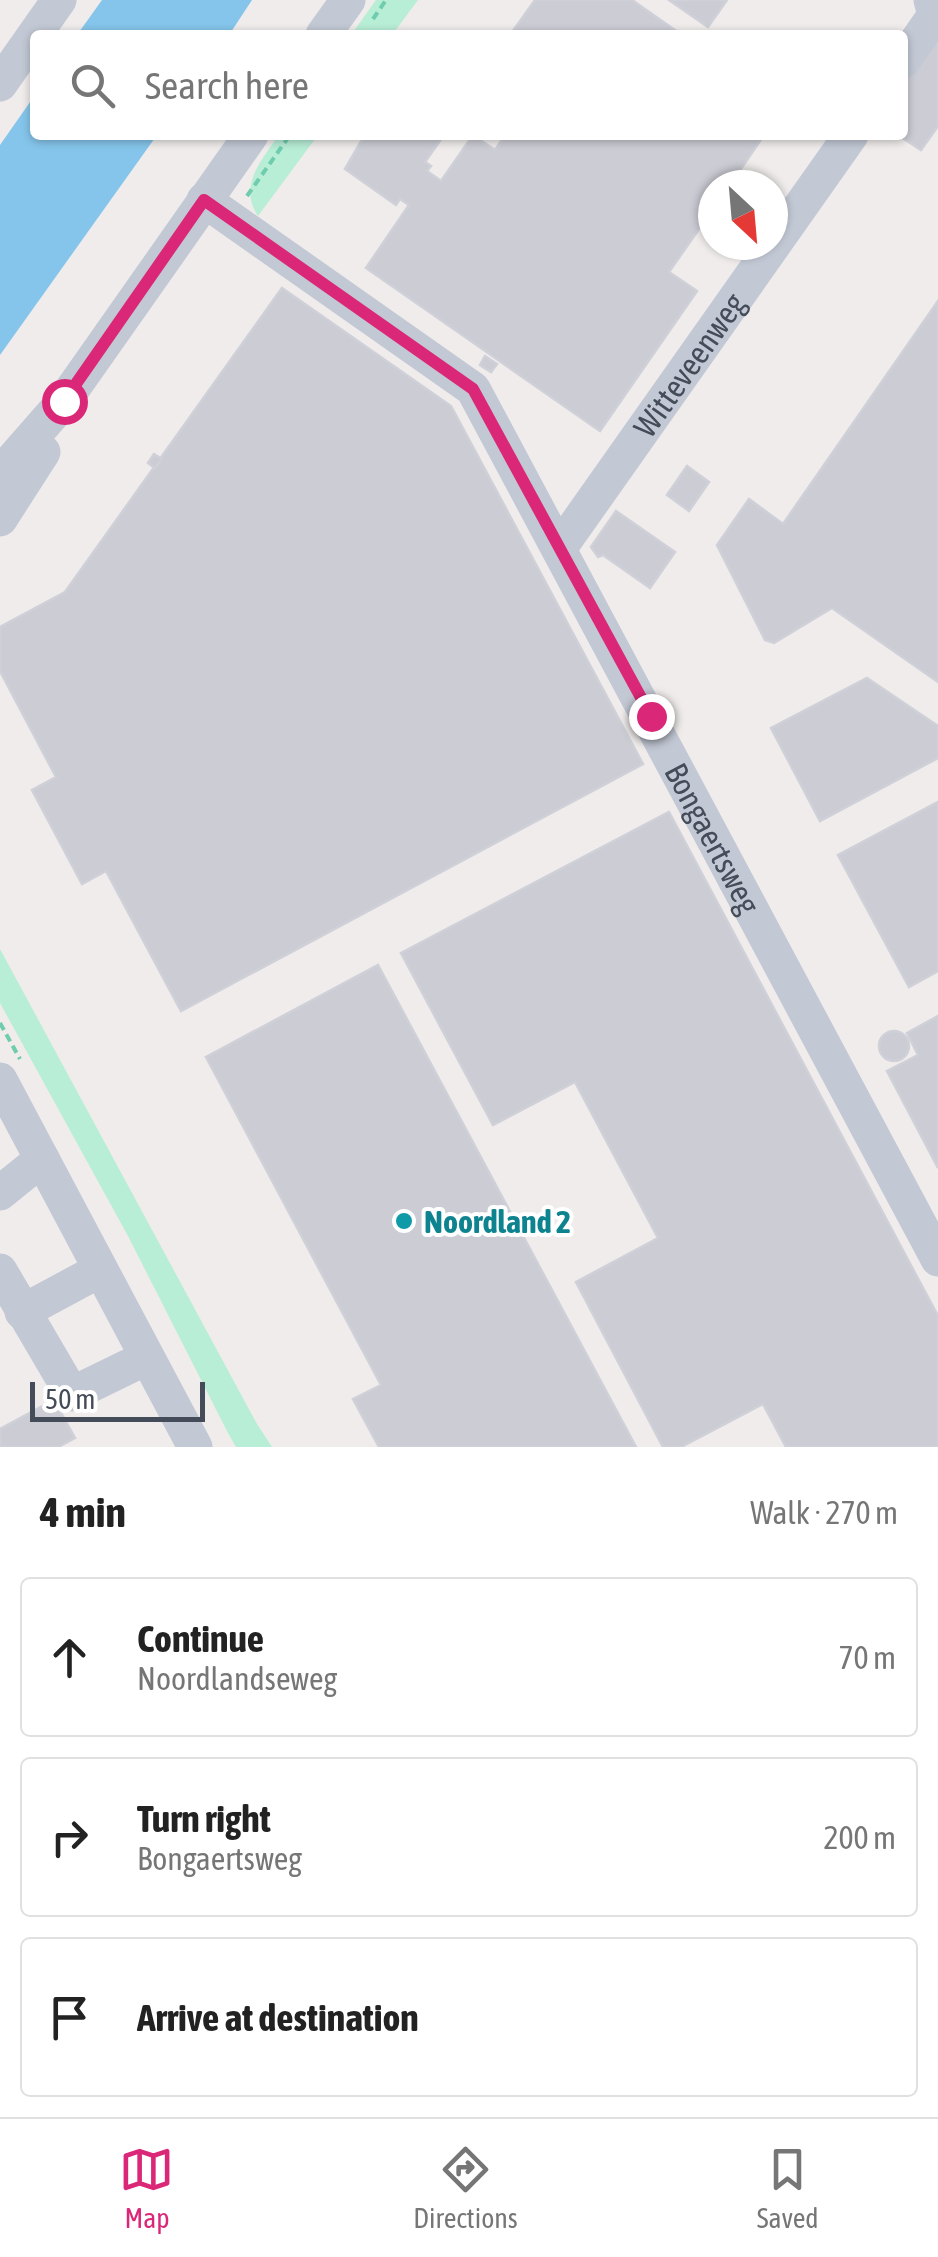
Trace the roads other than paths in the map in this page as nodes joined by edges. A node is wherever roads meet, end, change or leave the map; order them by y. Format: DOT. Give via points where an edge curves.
graph roads {
  1 [pos="58,0"];
  2 [pos="348,0"];
  3 [pos="932,0"];
  4 [pos="37,30"];
  5 [pos="327,30"];
  6 [pos="30,41"];
  7 [pos="908,54"];
  8 [pos="0,84"];
  9 [pos="248,140"];
  10 [pos="847,140"];
  11 [pos="204,200"];
  12 [pos="64,401"];
  13 [pos="0,474"];
  14 [pos="0,520"];
  15 [pos="561,546"];
  16 [pos="0,1080"];
  17 [pos="42,1158"];
  18 [pos="0,1193"];
  19 [pos="938,1259"];
  20 [pos="100,1270"];
  21 [pos="0,1271"];
  22 [pos="22,1312"];
  23 [pos="146,1358"];
  24 [pos="195,1447"];
  1 -- 4 [label="street"];
  2 -- 5 [label="street"];
  3 -- 7 [label="street" via="935,15"];
  6 -- 8 [label="street"];
  9 -- 11 [label="street"];
  10 -- 15 [label="street, Witteveenweg"];
  11 -- 12 [label="street"];
  11 -- 15 [label="street, Bongaertsweg" via="473,389"];
  12 -- 13 [label="street"];
  12 -- 14 [label="street" via="42,454"];
  15 -- 19 [label="street, Bongaertsweg"];
  16 -- 17 [label="street"];
  17 -- 18 [label="street"];
  17 -- 20 [label="street"];
  20 -- 22 [label="street"];
  20 -- 23 [label="street"];
  21 -- 22 [label="street"];
  22 -- 23 [label="street" via="72,1394"];
  23 -- 24 [label="street"];
}
